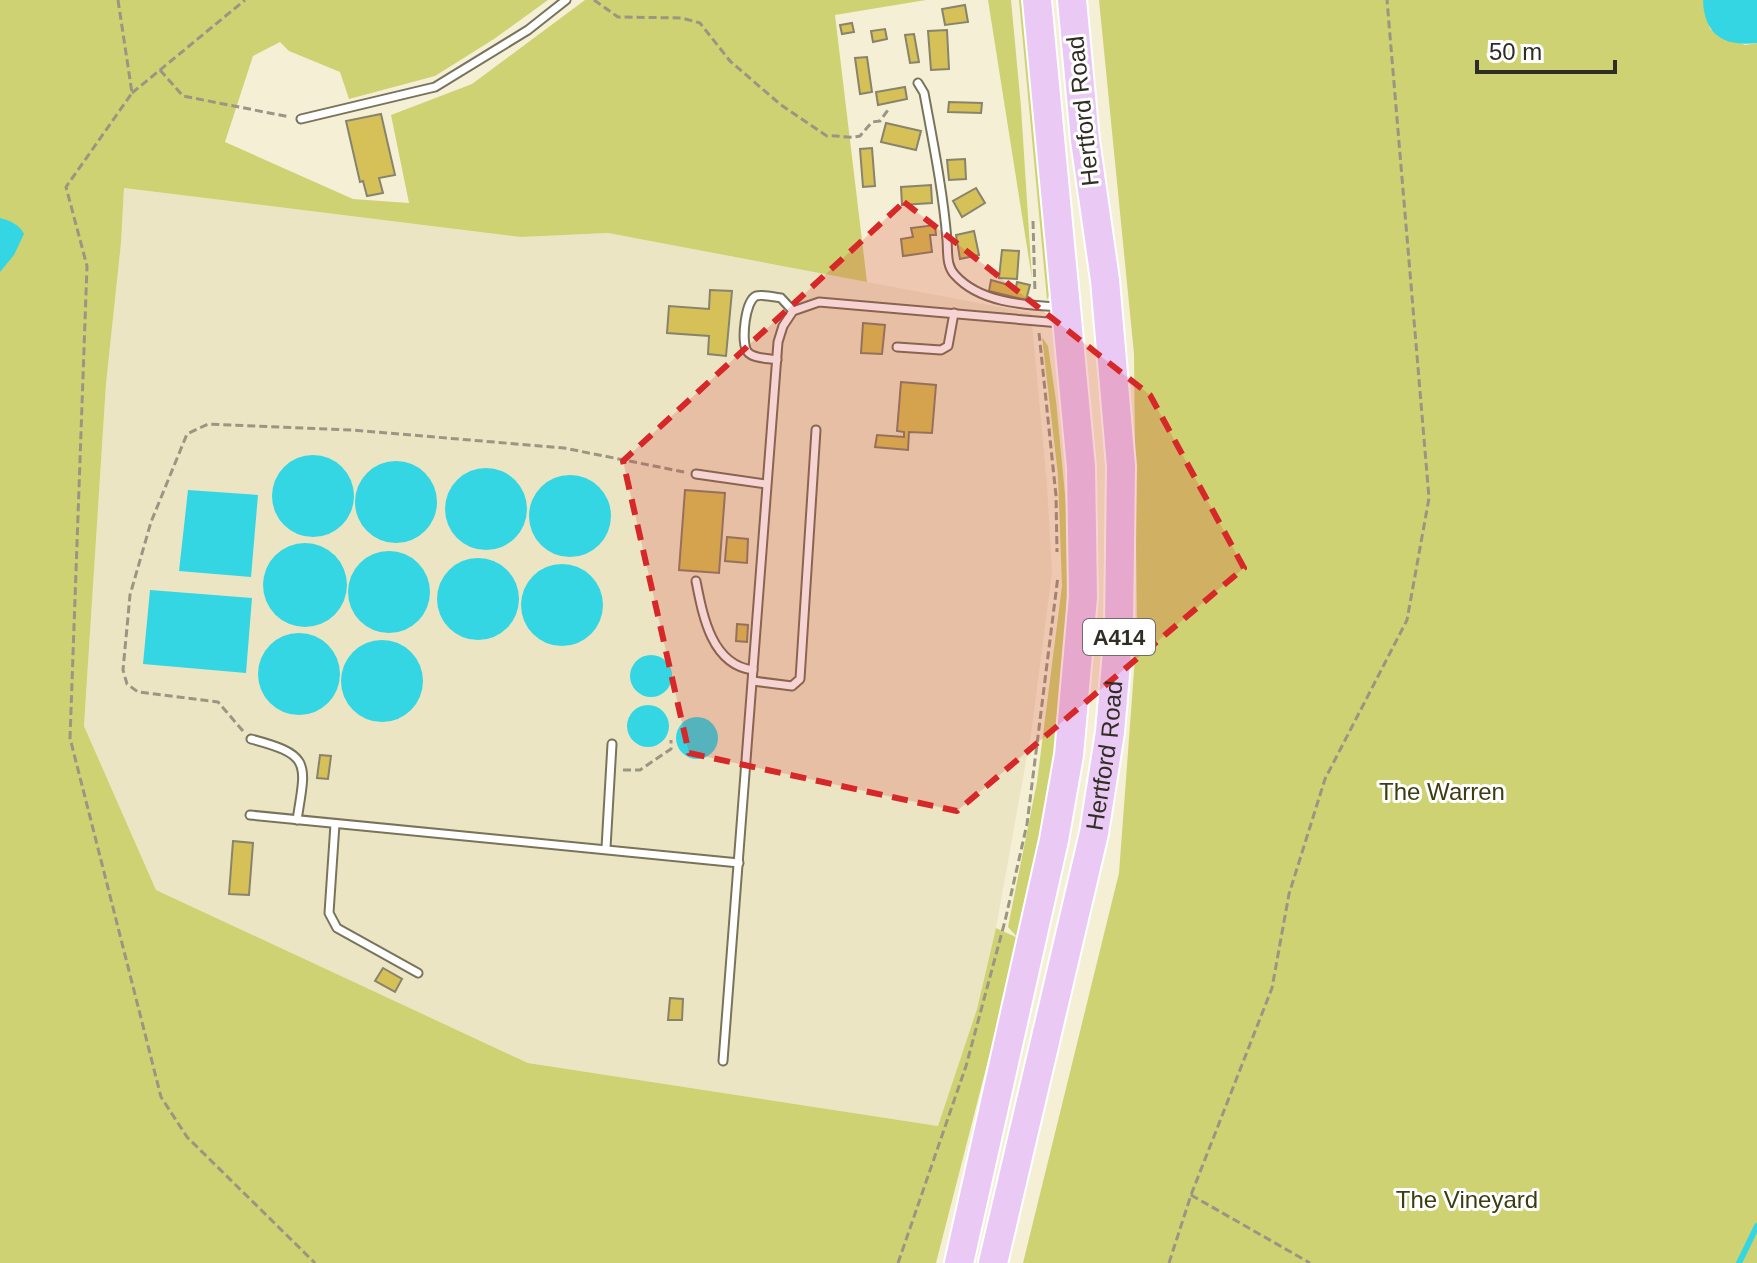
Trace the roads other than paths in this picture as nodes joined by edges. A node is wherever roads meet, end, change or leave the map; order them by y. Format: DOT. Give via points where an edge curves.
graph roads {
  1 [pos="566,0"];
  2 [pos="1037,0"];
  3 [pos="1072,0"];
  4 [pos="918,83"];
  5 [pos="301,119"];
  6 [pos="793,311"];
  7 [pos="954,313"];
  8 [pos="1066,315"];
  9 [pos="897,347"];
  10 [pos="777,360"];
  11 [pos="816,430"];
  12 [pos="696,474"];
  13 [pos="766,484"];
  14 [pos="696,581"];
  15 [pos="753,670"];
  16 [pos="753,681"];
  17 [pos="251,739"];
  18 [pos="612,744"];
  19 [pos="250,815"];
  20 [pos="297,820"];
  21 [pos="335,824"];
  22 [pos="606,848"];
  23 [pos="739,863"];
  24 [pos="418,973"];
  25 [pos="723,1061"];
  26 [pos="959,1263"];
  27 [pos="993,1263"];
  1 -- 5 [label="lane" via="435,87"];
  2 -- 8 [label="highway, Hertford Road / A414"];
  3 -- 27 [label="highway, Hertford Road / A414" via="1121,466 1119,629 1094,833"];
  4 -- 8 [label="lane" via="942,189 949,267 989,296"];
  6 -- 7 [label="lane" via="819,302"];
  6 -- 10 [label="lane" via="783,326"];
  6 -- 10 [label="lane" via="781,298 758,295 746,313 747,352"];
  7 -- 8 [label="lane" via="1037,321"];
  7 -- 9 [label="lane" via="948,346"];
  8 -- 26 [label="highway, Hertford Road / A414" via="1081,467 1083,597 1069,755"];
  10 -- 13 [label="lane"];
  11 -- 16 [label="lane" via="800,679 792,686"];
  12 -- 13 [label="lane"];
  13 -- 15 [label="lane"];
  14 -- 15 [label="lane" via="718,648 739,668"];
  15 -- 16 [label="lane"];
  16 -- 23 [label="lane"];
  17 -- 20 [label="lane" via="296,755 304,768"];
  18 -- 22 [label="lane"];
  19 -- 20 [label="lane"];
  20 -- 21 [label="lane"];
  21 -- 22 [label="lane"];
  21 -- 24 [label="lane" via="329,913 337,928"];
  22 -- 23 [label="lane"];
  23 -- 25 [label="lane"];
}
